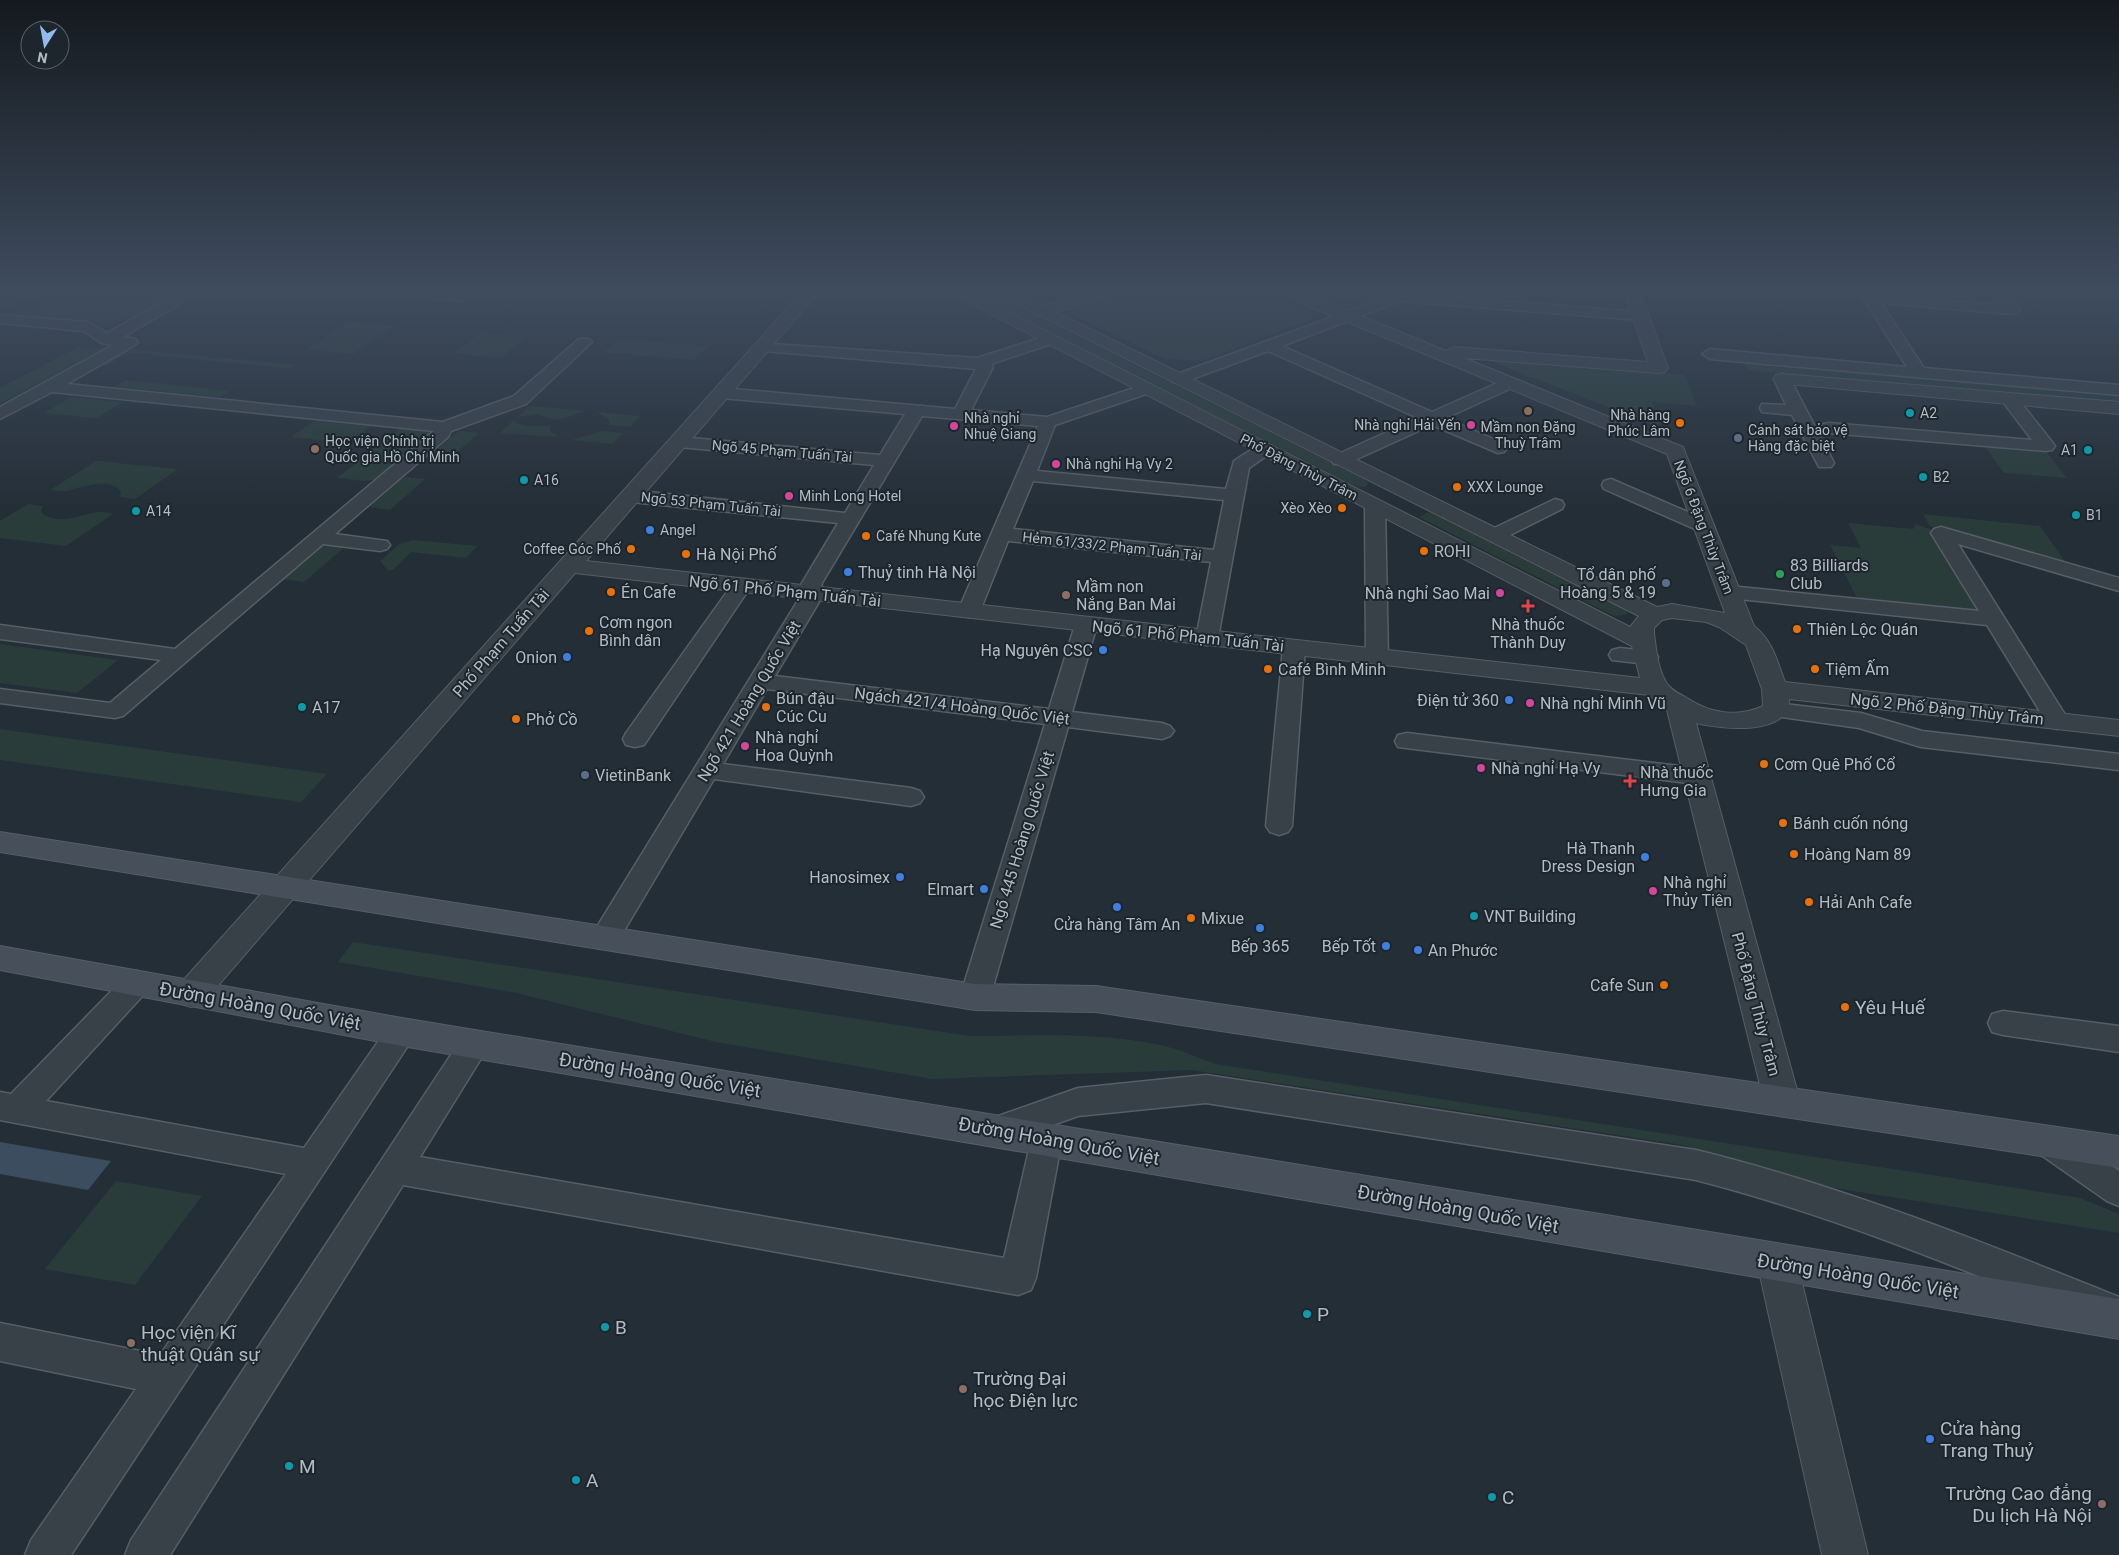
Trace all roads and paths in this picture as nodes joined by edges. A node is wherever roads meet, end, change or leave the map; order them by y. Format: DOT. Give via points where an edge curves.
graph roads {
  1 [pos="89,365"];
  2 [pos="559,365"];
  3 [pos="747,365"];
  4 [pos="981,365"];
  5 [pos="1098,365"];
  6 [pos="1148,365"];
  7 [pos="1216,365"];
  8 [pos="1311,365"];
  9 [pos="1464,365"];
  10 [pos="1615,365"];
  11 [pos="1658,365"];
  12 [pos="1832,365"];
  13 [pos="1913,365"];
  14 [pos="1918,372"];
  15 [pos="1178,379"];
  16 [pos="1782,379"];
  17 [pos="1510,383"];
  18 [pos="48,387"];
  19 [pos="1146,389"];
  20 [pos="2119,390"];
  21 [pos="722,393"];
  22 [pos="2009,399"];
  23 [pos="1768,408"];
  24 [pos="2119,408"];
  25 [pos="916,411"];
  26 [pos="1798,411"];
  27 [pos="0,414"];
  28 [pos="960,415"];
  29 [pos="1431,419"];
  30 [pos="1048,422"];
  31 [pos="443,428"];
  32 [pos="1829,428"];
  33 [pos="679,442"];
  34 [pos="1498,448"];
  35 [pos="1266,450"];
  36 [pos="1340,460"];
  37 [pos="886,461"];
  38 [pos="1825,463"];
  39 [pos="1026,475"];
  40 [pos="1611,485"];
  41 [pos="1405,492"];
  42 [pos="1234,495"];
  43 [pos="631,496"];
  44 [pos="1555,504"];
  45 [pos="1375,506"];
  46 [pos="851,519"];
  47 [pos="1704,526"];
  48 [pos="1001,534"];
  49 [pos="1495,535"];
  50 [pos="318,538"];
  51 [pos="380,545"];
  52 [pos="1222,557"];
  53 [pos="569,566"];
  54 [pos="741,586"];
  55 [pos="2116,587"];
  56 [pos="1729,592"];
  57 [pos="809,594"];
  58 [pos="969,612"];
  59 [pos="1654,615"];
  60 [pos="1993,618"];
  61 [pos="1086,625"];
  62 [pos="1743,630"];
  63 [pos="0,632"];
  64 [pos="1207,638"];
  65 [pos="1294,648"];
  66 [pos="1644,649"];
  67 [pos="1620,655"];
  68 [pos="180,656"];
  69 [pos="1377,657"];
  70 [pos="761,681"];
  71 [pos="0,696"];
  72 [pos="1668,696"];
  73 [pos="1775,700"];
  74 [pos="1059,718"];
  75 [pos="2057,721"];
  76 [pos="2119,728"];
  77 [pos="1162,731"];
  78 [pos="635,738"];
  79 [pos="1407,741"];
  80 [pos="2119,762"];
  81 [pos="707,770"];
  82 [pos="1696,776"];
  83 [pos="911,797"];
  84 [pos="1279,826"];
  85 [pos="0,842"];
  86 [pos="286,887"];
  87 [pos="606,938"];
  88 [pos="0,958"];
  89 [pos="137,983"];
  90 [pos="191,994"];
  91 [pos="975,997"];
  92 [pos="2003,1023"];
  93 [pos="402,1032"];
  94 [pos="2119,1040"];
  95 [pos="475,1044"];
  96 [pos="1782,1101"];
  97 [pos="9,1108"];
  98 [pos="996,1131"];
  99 [pos="1046,1139"];
  100 [pos="2048,1142"];
  101 [pos="2119,1152"];
  102 [pos="310,1164"];
  103 [pos="395,1168"];
  104 [pos="2119,1190"];
  105 [pos="1777,1262"];
  106 [pos="2119,1315"];
  107 [pos="2119,1319"];
  108 [pos="0,1342"];
  109 [pos="167,1376"];
  110 [pos="46,1555"];
  111 [pos="146,1555"];
  112 [pos="1845,1555"];
  1 -- 18 [label="lane"];
  2 -- 31 [label="lane" via="520,400"];
  3 -- 21 [label="street, Phố Phạm Tuấn Tài"];
  4 -- 28 [label="lane" via="985,367"];
  5 -- 19 [label="street, Phố Đặng Thùy Trâm"];
  6 -- 15 [label="street, Phố Đặng Thùy Trâm"];
  7 -- 15 [label="lane"];
  8 -- 29 [label="lane"];
  9 -- 17 [label="street, Ngõ 6 Đặng Thùy Trâm"];
  10 -- 11 [label="street" via="1659,368"];
  12 -- 14 [label="lane"];
  13 -- 14 [label="lane"];
  14 -- 20 [label="lane"];
  15 -- 36 [label="street, Phố Đặng Thùy Trâm"];
  16 -- 22 [label="street"];
  16 -- 26 [label="lane"];
  17 -- 29 [label="lane"];
  17 -- 47 [label="street, Ngõ 6 Đặng Thùy Trâm" via="1676,451"];
  18 -- 27 [label="lane"];
  18 -- 31 [label="lane"];
  19 -- 30 [label="lane"];
  19 -- 35 [label="street, Phố Đặng Thùy Trâm"];
  21 -- 25 [label="lane"];
  21 -- 33 [label="street, Phố Phạm Tuấn Tài"];
  22 -- 24 [label="street"];
  22 -- 32 [label="lane" via="2046,446"];
  23 -- 26 [label="lane"];
  25 -- 28 [label="lane"];
  25 -- 37 [label="lane, Ngõ 421 Hoàng Quốc Việt"];
  26 -- 38 [label="lane"];
  28 -- 30 [label="lane"];
  29 -- 34 [label="lane"];
  29 -- 36 [label="lane"];
  30 -- 39 [label="lane"];
  31 -- 50 [label="lane" via="442,433"];
  33 -- 37 [label="lane, Ngõ 45 Phạm Tuấn Tài"];
  33 -- 43 [label="street, Phố Phạm Tuấn Tài"];
  35 -- 42 [label="lane" via="1240,465"];
  35 -- 45 [label="street, Phố Đặng Thùy Trâm"];
  36 -- 41 [label="street, Phố Đặng Thùy Trâm"];
  37 -- 46 [label="lane, Ngõ 421 Hoàng Quốc Việt"];
  39 -- 42 [label="lane"];
  39 -- 48 [label="lane"];
  40 -- 47 [label="lane"];
  41 -- 45 [label="street"];
  41 -- 49 [label="street, Phố Đặng Thùy Trâm"];
  42 -- 52 [label="lane"];
  43 -- 46 [label="lane, Ngõ 53 Phạm Tuấn Tài"];
  43 -- 53 [label="street, Phố Phạm Tuấn Tài"];
  44 -- 49 [label="lane"];
  45 -- 66 [label="street, Phố Đặng Thùy Trâm"];
  45 -- 69 [label="lane"];
  46 -- 57 [label="lane, Ngõ 421 Hoàng Quốc Việt" via="812,583"];
  47 -- 56 [label="street, Ngõ 6 Đặng Thùy Trâm"];
  48 -- 52 [label="lane, Hẻm 61/33/2 Phạm Tuấn Tài"];
  48 -- 58 [label="lane"];
  49 -- 59 [label="street, Phố Đặng Thùy Trâm"];
  50 -- 51 [label="lane"];
  50 -- 68 [label="lane"];
  52 -- 64 [label="lane"];
  53 -- 54 [label="street, Ngõ 61 Phố Phạm Tuấn Tài"];
  53 -- 86 [label="street, Phố Phạm Tuấn Tài"];
  54 -- 57 [label="street, Ngõ 61 Phố Phạm Tuấn Tài"];
  54 -- 78 [label="lane"];
  55 -- 60 [label="lane" via="1941,533"];
  56 -- 60 [label="lane"];
  56 -- 62 [label="street, Ngõ 6 Đặng Thùy Trâm"];
  57 -- 58 [label="street, Ngõ 61 Phố Phạm Tuấn Tài"];
  57 -- 70 [label="lane, Ngõ 421 Hoàng Quốc Việt" via="808,602"];
  58 -- 61 [label="street, Ngõ 61 Phố Phạm Tuấn Tài"];
  59 -- 62 [label="street" via="1672,611 1708,615"];
  59 -- 66 [label="street" via="1642,626"];
  60 -- 75 [label="lane"];
  61 -- 64 [label="street, Ngõ 61 Phố Phạm Tuấn Tài"];
  61 -- 74 [label="lane, Ngõ 445 Hoàng Quốc Việt"];
  62 -- 73 [label="street" via="1756,641 1763,653"];
  63 -- 68 [label="lane"];
  64 -- 65 [label="street, Ngõ 61 Phố Phạm Tuấn Tài"];
  65 -- 69 [label="street, Ngõ 61 Phố Phạm Tuấn Tài"];
  65 -- 84 [label="lane"];
  66 -- 67 [label="lane"];
  66 -- 72 [label="street, Phố Đặng Thùy Trâm"];
  68 -- 71 [label="lane" via="115,711"];
  69 -- 72 [label="street, Ngõ 61 Phố Phạm Tuấn Tài"];
  70 -- 74 [label="lane, Ngách 421/4 Hoàng Quốc Việt"];
  70 -- 81 [label="lane, Ngõ 421 Hoàng Quốc Việt"];
  72 -- 73 [label="street" via="1709,717 1734,722 1754,720"];
  72 -- 82 [label="street, Phố Đặng Thùy Trâm"];
  73 -- 75 [label="street, Ngõ 2 Phố Đặng Thùy Trâm"];
  73 -- 80 [label="lane" via="1922,739"];
  74 -- 77 [label="lane, Ngách 421/4 Hoàng Quốc Việt"];
  74 -- 91 [label="lane, Ngõ 445 Hoàng Quốc Việt"];
  75 -- 76 [label="street, Ngõ 2 Phố Đặng Thùy Trâm"];
  79 -- 82 [label="lane"];
  81 -- 83 [label="lane"];
  81 -- 87 [label="lane, Ngõ 421 Hoàng Quốc Việt"];
  82 -- 96 [label="street, Phố Đặng Thùy Trâm"];
  85 -- 86 [label="main road"];
  86 -- 87 [label="main road"];
  86 -- 90 [label="street, Phố Phạm Tuấn Tài"];
  87 -- 91 [label="main road"];
  88 -- 89 [label="main road, Đường Hoàng Quốc Việt"];
  89 -- 90 [label="main road, Đường Hoàng Quốc Việt"];
  89 -- 97 [label="lane"];
  90 -- 93 [label="main road, Đường Hoàng Quốc Việt"];
  91 -- 96 [label="main road" via="1096,999"];
  92 -- 94 [label="lane"];
  93 -- 95 [label="main road, Đường Hoàng Quốc Việt"];
  93 -- 102 [label="lane"];
  95 -- 98 [label="main road, Đường Hoàng Quốc Việt"];
  95 -- 103 [label="lane"];
  96 -- 100 [label="main road"];
  97 -- 102 [label="lane"];
  98 -- 99 [label="main road, Đường Hoàng Quốc Việt"];
  98 -- 106 [label="lane" via="1078,1102 1206,1089 1696,1165 1751,1178 1967,1252"];
  99 -- 103 [label="lane" via="1018,1278"];
  99 -- 105 [label="main road, Đường Hoàng Quốc Việt"];
  100 -- 101 [label="main road"];
  100 -- 104 [label="lane"];
  102 -- 109 [label="lane"];
  103 -- 111 [label="lane"];
  105 -- 107 [label="main road, Đường Hoàng Quốc Việt"];
  105 -- 112 [label="street"];
  108 -- 109 [label="lane"];
  109 -- 110 [label="lane"];
}
